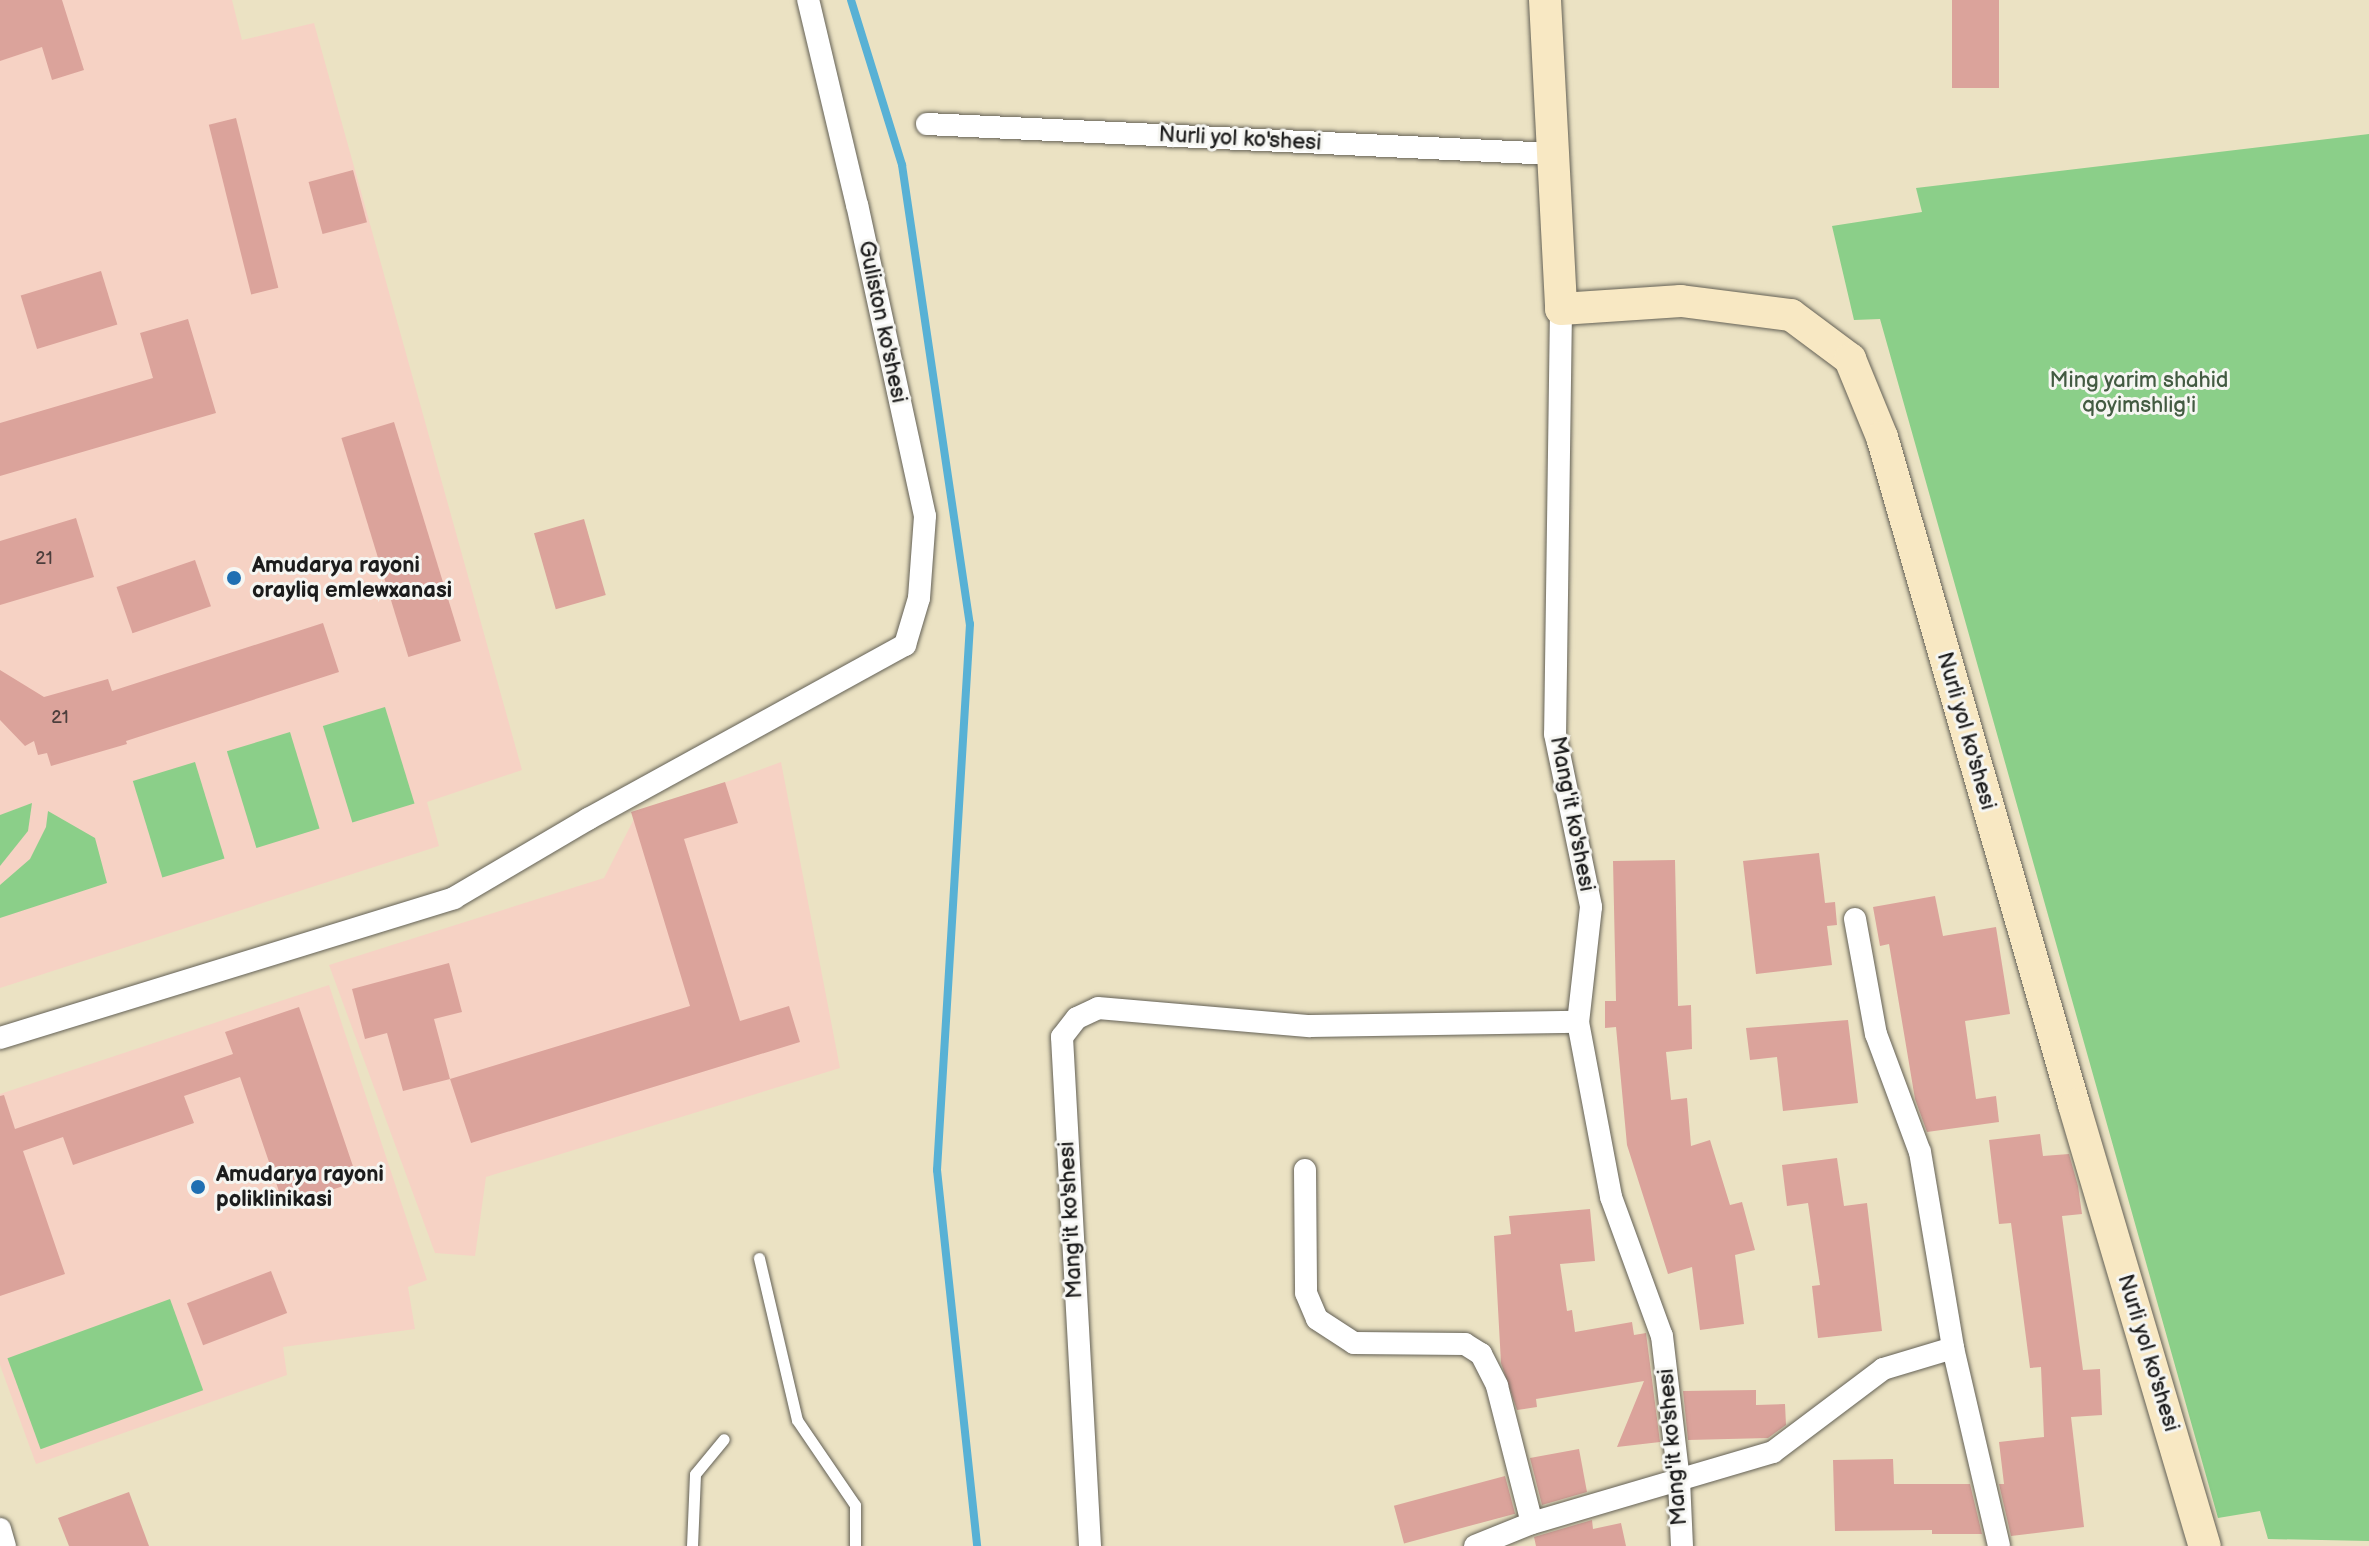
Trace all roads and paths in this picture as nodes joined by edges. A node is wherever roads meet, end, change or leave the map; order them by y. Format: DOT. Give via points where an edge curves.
graph roads {
  1 [pos="808,0"];
  2 [pos="1545,0"];
  3 [pos="927,124"];
  4 [pos="1553,154"];
  5 [pos="1561,309"];
  6 [pos="1855,919"];
  7 [pos="1578,1022"];
  8 [pos="0,1038"];
  9 [pos="1305,1170"];
  10 [pos="759,1258"];
  11 [pos="1953,1348"];
  12 [pos="724,1439"];
  13 [pos="1679,1480"];
  14 [pos="1532,1523"];
  15 [pos="0,1529"];
  16 [pos="5,1546"];
  17 [pos="692,1546"];
  18 [pos="855,1546"];
  19 [pos="1090,1546"];
  20 [pos="1475,1546"];
  21 [pos="1682,1546"];
  22 [pos="1999,1546"];
  23 [pos="2205,1546"];
  1 -- 8 [label="street, Guliston ko'shesi" via="925,516 919,598 905,645 454,898"];
  2 -- 4 [label="street"];
  3 -- 4 [label="street, Nurli yol ko'shesi"];
  4 -- 5 [label="street"];
  5 -- 7 [label="street, Mang'it ko'shesi" via="1555,734 1591,907"];
  5 -- 23 [label="street, Nurli yol ko'shesi" via="1681,301 1791,315 1850,359 1882,437"];
  6 -- 11 [label="street" via="1876,1034 1920,1152"];
  7 -- 13 [label="street, Mang'it ko'shesi" via="1611,1197 1662,1336"];
  7 -- 19 [label="street, Mang'it ko'shesi" via="1310,1026 1098,1008 1077,1018 1062,1037"];
  9 -- 14 [label="street" via="1306,1293 1317,1319 1354,1343 1465,1344 1481,1354 1497,1386"];
  10 -- 18 [label="lane" via="797,1420 855,1505"];
  11 -- 13 [label="street" via="1883,1369 1773,1452"];
  11 -- 22 [label="street"];
  12 -- 17 [label="lane" via="695,1474"];
  13 -- 14 [label="street"];
  13 -- 21 [label="street, Mang'it ko'shesi"];
  14 -- 20 [label="street"];
  15 -- 16 [label="street"];
}
